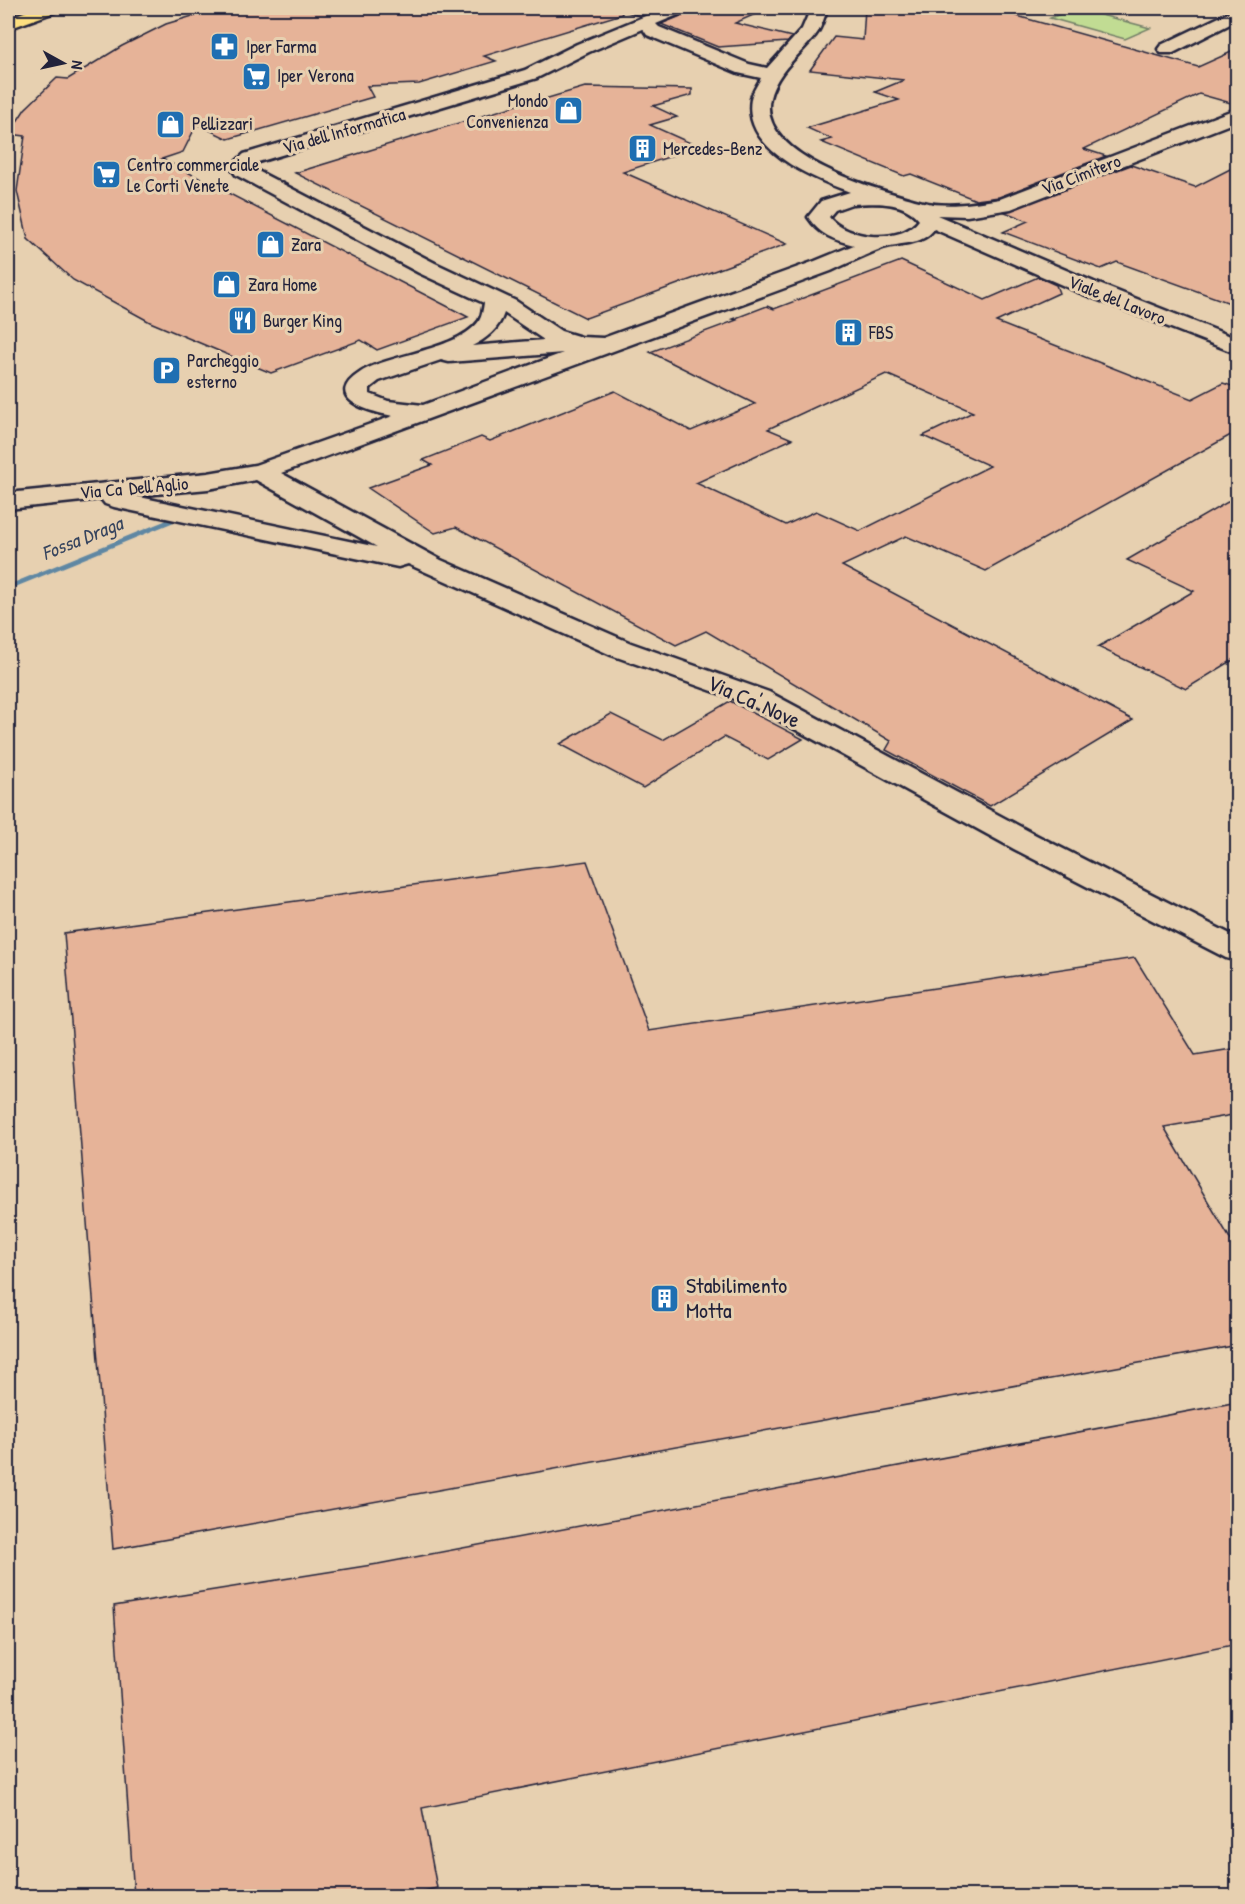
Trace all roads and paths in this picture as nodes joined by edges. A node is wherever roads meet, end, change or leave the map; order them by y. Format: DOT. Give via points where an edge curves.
graph roads {
  1 [pos="49,8"];
  2 [pos="679,8"];
  3 [pos="690,8"];
  4 [pos="799,10"];
  5 [pos="1238,13"];
  6 [pos="816,15"];
  7 [pos="8,24"];
  8 [pos="649,26"];
  9 [pos="1167,49"];
  10 [pos="554,64"];
  11 [pos="771,74"];
  12 [pos="1238,114"];
  13 [pos="820,174"];
  14 [pos="882,198"];
  15 [pos="828,205"];
  16 [pos="924,214"];
  17 [pos="828,230"];
  18 [pos="905,238"];
  19 [pos="882,241"];
  20 [pos="998,250"];
  21 [pos="823,266"];
  22 [pos="495,301"];
  23 [pos="608,343"];
  24 [pos="579,344"];
  25 [pos="1238,347"];
  26 [pos="469,353"];
  27 [pos="424,357"];
  28 [pos="492,387"];
  29 [pos="427,412"];
  30 [pos="260,472"];
  31 [pos="190,483"];
  32 [pos="81,492"];
  33 [pos="8,501"];
  34 [pos="197,517"];
  35 [pos="432,566"];
  36 [pos="1238,951"];
  1 -- 7 [label="highway"];
  2 -- 10 [label="street, Via dell'Informatica"];
  3 -- 8 [label="street, Via dell'Informatica"];
  4 -- 6 [label="street, Viale del Lavoro"];
  5 -- 9 [label="street"];
  6 -- 11 [label="street, Viale del Lavoro" via="809,32"];
  8 -- 10 [label="street, Via dell'Informatica" via="588,54"];
  8 -- 11 [label="street" via="744,69"];
  10 -- 22 [label="street, Via dell'Informatica" via="489,88 251,158 240,166 243,171"];
  11 -- 13 [label="street, Viale del Lavoro" via="763,90 763,126 779,147"];
  12 -- 16 [label="street, Via Cimitero" via="1004,205"];
  13 -- 14 [label="street, Viale del Lavoro"];
  13 -- 15 [label="street, Viale del Lavoro" via="834,198"];
  14 -- 15 [label="street, Viale del Lavoro" via="852,198"];
  14 -- 16 [label="street, Viale del Lavoro"];
  15 -- 17 [label="street, Viale del Lavoro" via="818,217"];
  16 -- 18 [label="street, Viale del Lavoro" via="927,227"];
  16 -- 20 [label="street, Viale del Lavoro"];
  17 -- 19 [label="street, Viale del Lavoro" via="852,238"];
  17 -- 21 [label="street" via="835,245"];
  18 -- 19 [label="street, Viale del Lavoro"];
  18 -- 20 [label="street, Viale del Lavoro" via="953,241"];
  19 -- 21 [label="street, Via dell'Informatica"];
  20 -- 25 [label="street, Viale del Lavoro"];
  21 -- 23 [label="street, Via dell'Informatica"];
  22 -- 24 [label="street, Via dell'Informatica" via="553,336"];
  22 -- 27 [label="street, Via dell'Informatica" via="490,323 481,332"];
  23 -- 24 [label="street, Via dell'Informatica"];
  23 -- 28 [label="street, Via dell'Informatica"];
  24 -- 26 [label="street"];
  26 -- 27 [label="street"];
  26 -- 28 [label="street" via="496,363"];
  27 -- 29 [label="street, Via dell'Informatica" via="371,376 358,386 358,397 393,410"];
  28 -- 29 [label="street, Via dell'Informatica"];
  29 -- 30 [label="street, Via Ca' Dell'Aglio"];
  30 -- 31 [label="street, Via Ca' Dell'Aglio"];
  30 -- 35 [label="street, Via Ca' Nove"];
  31 -- 32 [label="street, Via Ca' Dell'Aglio"];
  31 -- 34 [label="street" via="182,501"];
  32 -- 33 [label="street, Via Ca' Dell'Aglio"];
  32 -- 34 [label="street"];
  34 -- 35 [label="street"];
  35 -- 36 [label="street, Via Ca' Nove" via="621,649 759,698 1025,842"];
}
